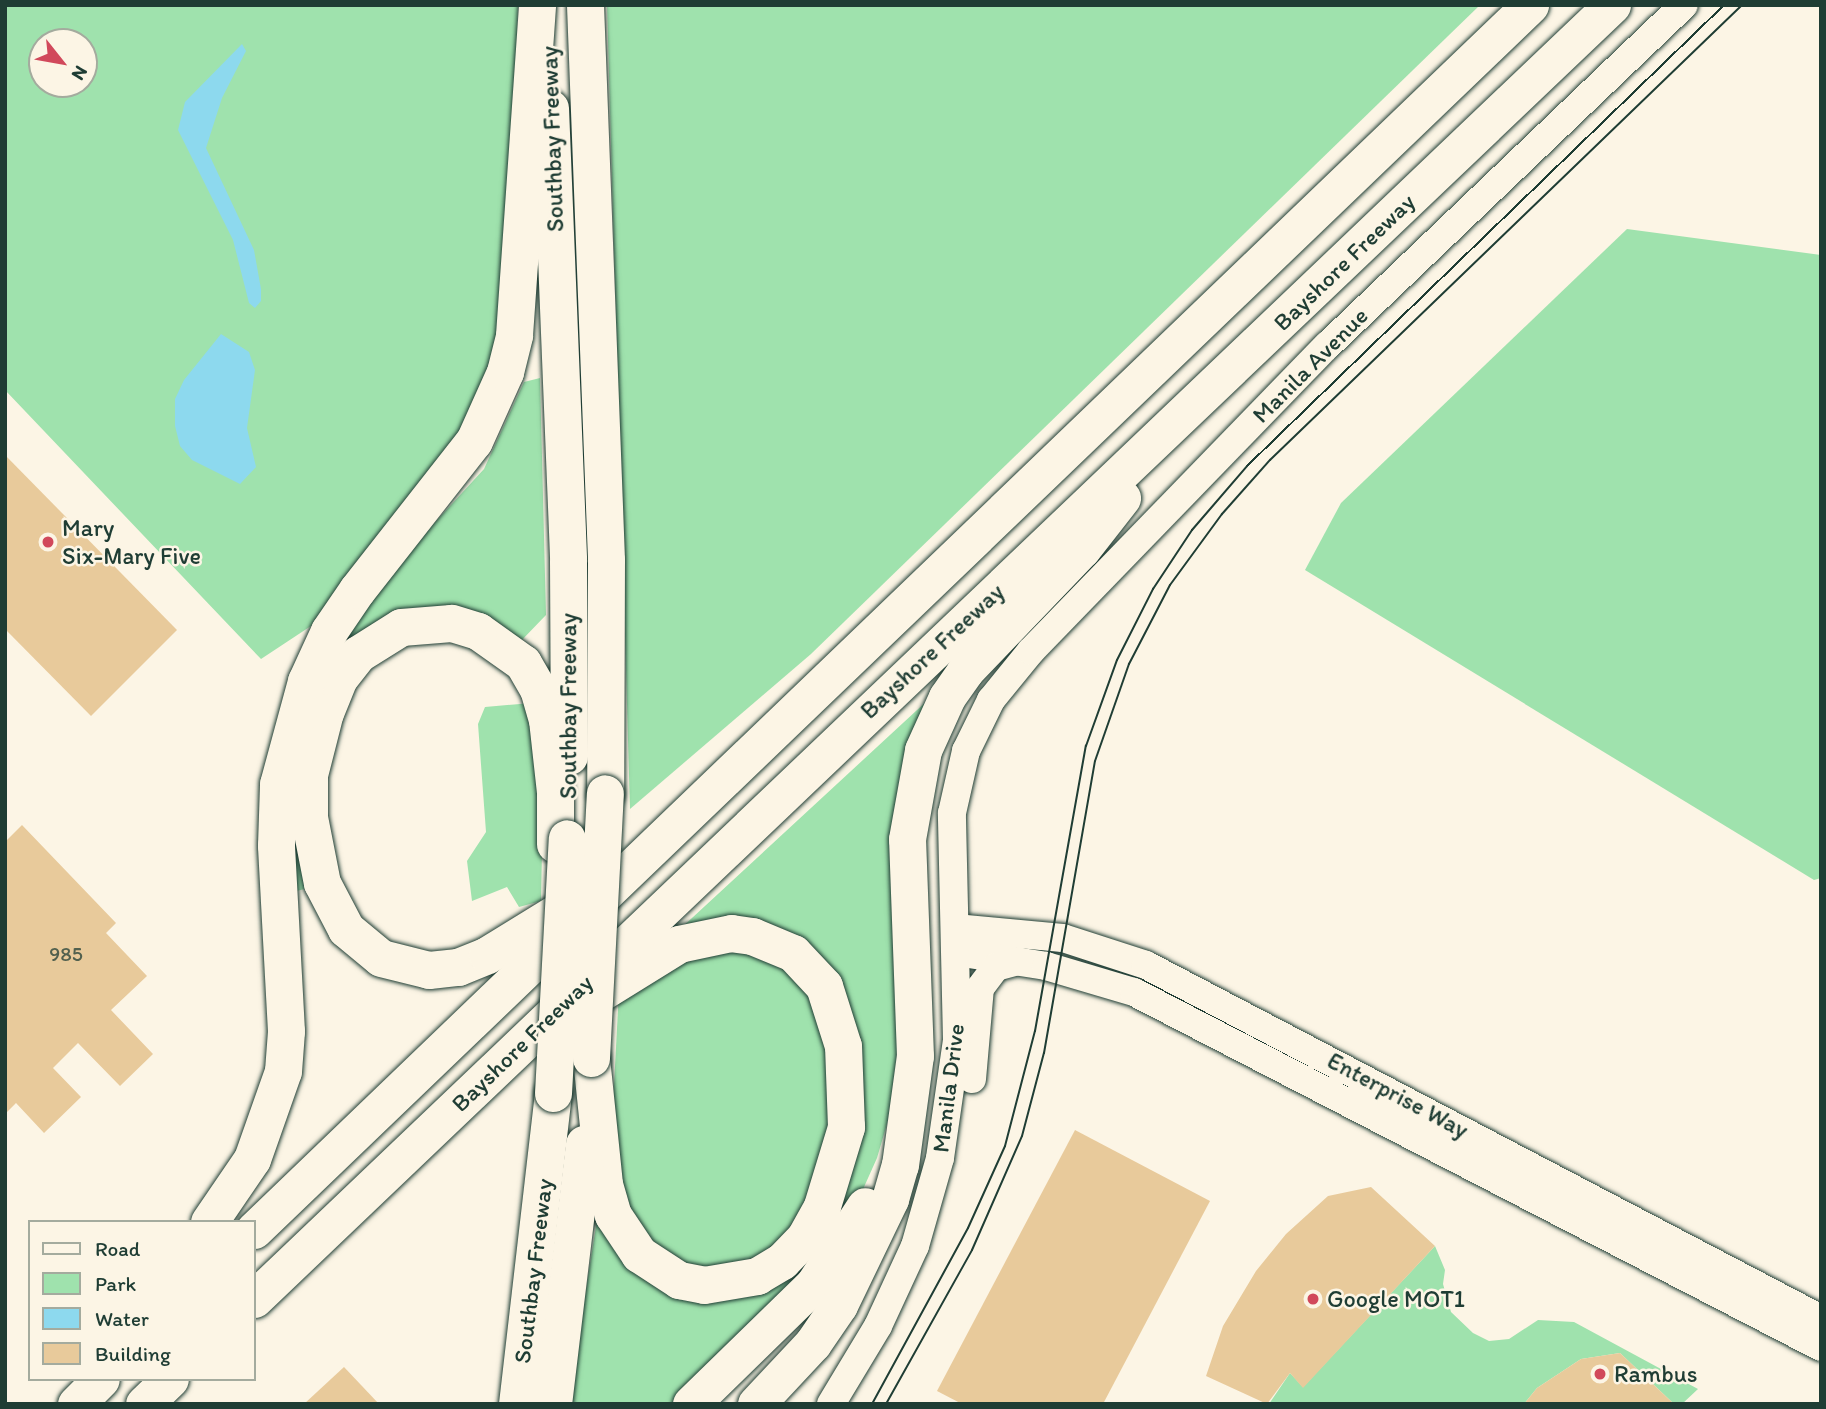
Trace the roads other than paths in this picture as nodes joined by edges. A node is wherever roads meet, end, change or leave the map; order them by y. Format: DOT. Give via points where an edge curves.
graph roads {
  1 [pos="537,5"];
  2 [pos="546,5"];
  3 [pos="586,5"];
  4 [pos="1530,5"];
  5 [pos="1612,5"];
  6 [pos="1684,5"];
  7 [pos="1202,398"];
  8 [pos="966,751"];
  9 [pos="561,841"];
  10 [pos="627,867"];
  11 [pos="956,940"];
  12 [pos="1018,961"];
  13 [pos="524,1042"];
  14 [pos="915,1056"];
  15 [pos="592,1058"];
  16 [pos="940,1158"];
  17 [pos="210,1220"];
  18 [pos="256,1228"];
  19 [pos="256,1297"];
  20 [pos="1821,1319"];
  21 [pos="1821,1347"];
  22 [pos="72,1381"];
  23 [pos="99,1381"];
  24 [pos="168,1381"];
  25 [pos="55,1404"];
  26 [pos="76,1404"];
  27 [pos="144,1404"];
  28 [pos="517,1404"];
  29 [pos="553,1404"];
  30 [pos="691,1404"];
  31 [pos="756,1404"];
  32 [pos="831,1404"];
  1 -- 17 [label="highway" via="514,335 505,372 474,440 357,590 329,631 306,681 278,785 276,845 286,1031 283,1071 252,1159"];
  2 -- 9 [label="highway, Southbay Freeway" via="568,561"];
  3 -- 15 [label="highway, Southbay Freeway, bridge" via="606,560 605,793"];
  4 -- 10 [label="highway"];
  5 -- 7 [label="highway, Bayshore Freeway"];
  6 -- 8 [label="street, Manila Avenue" via="1319,354 1031,650 991,699"];
  7 -- 13 [label="highway, Bayshore Freeway"];
  7 -- 14 [label="highway" via="1082,549 985,646 947,697 933,726 915,778 906,839"];
  8 -- 11 [label="street, Manila Drive" via="952,813"];
  9 -- 10 [label="highway" via="547,720 538,689 523,663 486,635 452,623 401,627 358,654 339,678 315,746 309,817 321,883 346,929 366,948 405,967 458,967 512,941"];
  9 -- 28 [label="highway, Southbay Freeway, bridge" via="553,1093"];
  10 -- 18 [label="highway"];
  11 -- 12 [label="street, Enterprise Way"];
  11 -- 16 [label="street, Manila Drive" via="955,1066"];
  11 -- 20 [label="street, Enterprise Way" via="1063,938 1146,965"];
  12 -- 16 [label="street" via="996,967 980,988 973,1072 961,1135"];
  12 -- 21 [label="street, Enterprise Way" via="1084,975 1146,998"];
  13 -- 15 [label="highway" via="649,960 706,935 752,936 793,953 824,986 843,1046 846,1126 822,1206 805,1237 782,1261 757,1276 704,1285 678,1280 639,1254 613,1215 604,1184"];
  13 -- 19 [label="highway, Bayshore Freeway"];
  14 -- 30 [label="highway" via="872,1193 835,1257 797,1302"];
  14 -- 31 [label="highway" via="900,1165 859,1270 813,1343"];
  15 -- 29 [label="highway, Southbay Freeway" via="576,1238"];
  16 -- 32 [label="street, Manila Drive" via="915,1246 878,1326"];
  22 -- 25 [label="highway"];
  23 -- 26 [label="highway"];
  24 -- 27 [label="highway"];
}
